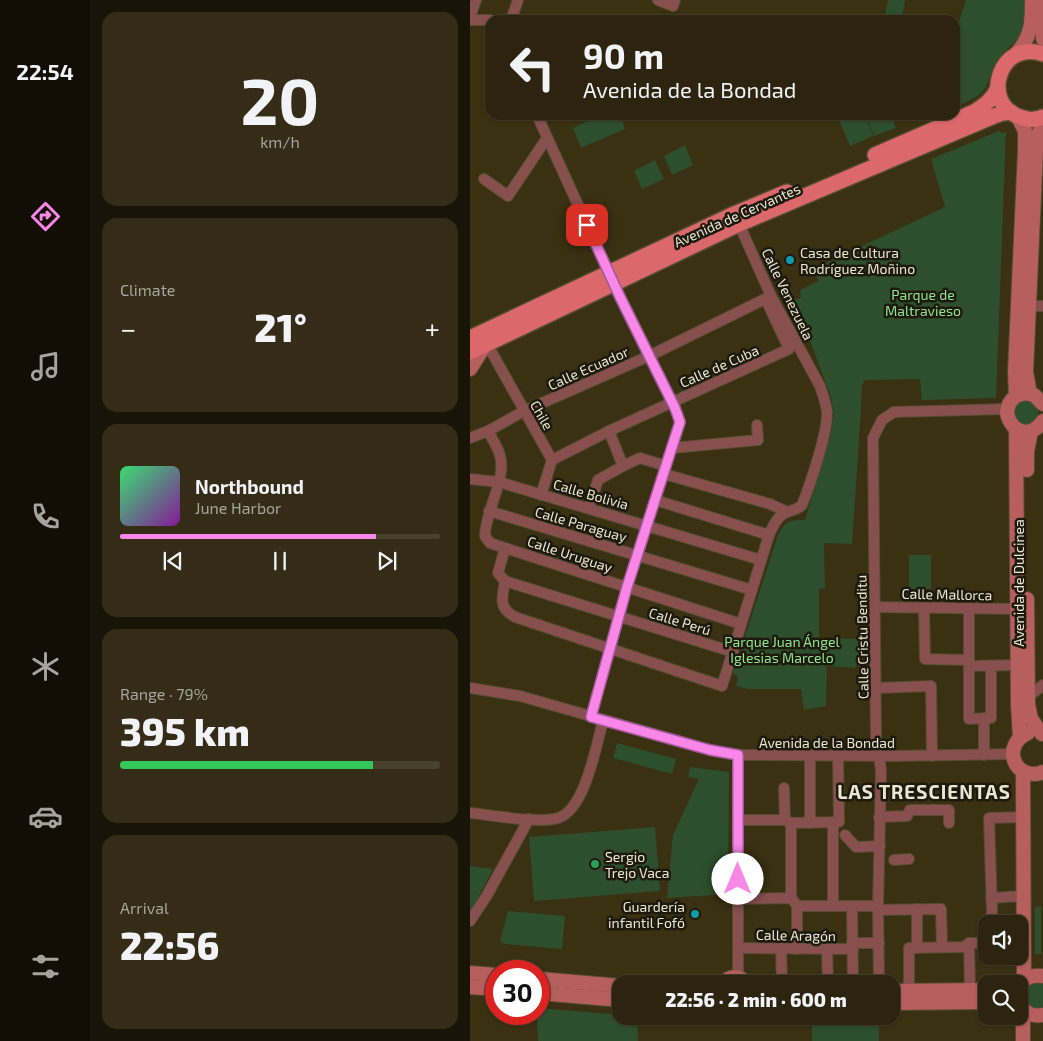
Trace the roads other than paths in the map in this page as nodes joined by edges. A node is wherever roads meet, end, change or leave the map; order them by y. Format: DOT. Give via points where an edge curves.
graph roads {
  1 [pos="476,0"];
  2 [pos="518,0"];
  3 [pos="658,0"];
  4 [pos="1032,0"];
  5 [pos="1042,0"];
  6 [pos="674,3"];
  7 [pos="513,15"];
  8 [pos="470,18"];
  9 [pos="485,20"];
  10 [pos="1043,39"];
  11 [pos="1016,54"];
  12 [pos="1043,54"];
  13 [pos="998,88"];
  14 [pos="1014,115"];
  15 [pos="1043,117"];
  16 [pos="960,118"];
  17 [pos="539,120"];
  18 [pos="955,120"];
  19 [pos="1043,123"];
  20 [pos="547,138"];
  21 [pos="484,179"];
  22 [pos="1039,198"];
  23 [pos="740,224"];
  24 [pos="612,279"];
  25 [pos="768,297"];
  26 [pos="1037,306"];
  27 [pos="479,339"];
  28 [pos="470,352"];
  29 [pos="649,356"];
  30 [pos="470,370"];
  31 [pos="1023,395"];
  32 [pos="672,402"];
  33 [pos="1043,404"];
  34 [pos="1007,409"];
  35 [pos="524,411"];
  36 [pos="757,425"];
  37 [pos="1038,428"];
  38 [pos="1016,429"];
  39 [pos="488,431"];
  40 [pos="609,432"];
  41 [pos="470,438"];
  42 [pos="672,448"];
  43 [pos="552,460"];
  44 [pos="623,466"];
  45 [pos="665,470"];
  46 [pos="470,478"];
  47 [pos="499,482"];
  48 [pos="542,494"];
  49 [pos="655,500"];
  50 [pos="589,508"];
  51 [pos="489,511"];
  52 [pos="787,512"];
  53 [pos="647,525"];
  54 [pos="769,535"];
  55 [pos="505,548"];
  56 [pos="638,555"];
  57 [pos="761,560"];
  58 [pos="505,581"];
  59 [pos="627,587"];
  60 [pos="752,590"];
  61 [pos="876,607"];
  62 [pos="924,608"];
  63 [pos="969,608"];
  64 [pos="1018,609"];
  65 [pos="619,617"];
  66 [pos="741,624"];
  67 [pos="609,649"];
  68 [pos="733,652"];
  69 [pos="969,663"];
  70 [pos="991,666"];
  71 [pos="1023,670"];
  72 [pos="1043,684"];
  73 [pos="470,688"];
  74 [pos="876,688"];
  75 [pos="1028,697"];
  76 [pos="591,717"];
  77 [pos="984,718"];
  78 [pos="603,721"];
  79 [pos="1043,734"];
  80 [pos="1020,737"];
  81 [pos="1013,754"];
  82 [pos="738,755"];
  83 [pos="810,755"];
  84 [pos="838,755"];
  85 [pos="984,755"];
  86 [pos="880,756"];
  87 [pos="932,756"];
  88 [pos="1023,772"];
  89 [pos="1043,772"];
  90 [pos="784,788"];
  91 [pos="470,813"];
  92 [pos="880,817"];
  93 [pos="1024,817"];
  94 [pos="529,819"];
  95 [pos="738,820"];
  96 [pos="788,821"];
  97 [pos="833,822"];
  98 [pos="810,823"];
  99 [pos="949,823"];
  100 [pos="845,835"];
  101 [pos="880,846"];
  102 [pos="909,859"];
  103 [pos="894,860"];
  104 [pos="1024,896"];
  105 [pos="738,898"];
  106 [pos="991,898"];
  107 [pos="794,902"];
  108 [pos="833,906"];
  109 [pos="852,906"];
  110 [pos="878,908"];
  111 [pos="917,909"];
  112 [pos="990,915"];
  113 [pos="1023,915"];
  114 [pos="470,921"];
  115 [pos="879,943"];
  116 [pos="969,943"];
  117 [pos="978,943"];
  118 [pos="852,946"];
  119 [pos="738,948"];
  120 [pos="781,948"];
  121 [pos="918,948"];
  122 [pos="942,948"];
  123 [pos="797,949"];
  124 [pos="827,950"];
  125 [pos="470,973"];
  126 [pos="485,974"];
  127 [pos="742,975"];
  128 [pos="782,975"];
  129 [pos="828,975"];
  130 [pos="853,975"];
  131 [pos="879,975"];
  132 [pos="1043,976"];
  133 [pos="1028,979"];
  134 [pos="550,980"];
  135 [pos="612,985"];
  136 [pos="470,987"];
  137 [pos="485,988"];
  138 [pos="900,990"];
  139 [pos="909,990"];
  140 [pos="970,990"];
  141 [pos="978,990"];
  142 [pos="550,994"];
  143 [pos="612,999"];
  144 [pos="978,1002"];
  145 [pos="900,1003"];
  146 [pos="1028,1014"];
  147 [pos="1043,1014"];
  148 [pos="1022,1025"];
  149 [pos="1023,1041"];
  1 -- 8 [label="street"];
  2 -- 7 [label="street"];
  3 -- 6 [label="street"];
  4 -- 11 [label="main road" via="1031,32"];
  5 -- 10 [label="main road"];
  8 -- 9 [label="street"];
  11 -- 12 [label="main road"];
  11 -- 13 [label="main road" via="1002,70"];
  13 -- 14 [label="main road" via="1002,102"];
  13 -- 16 [label="main road, Avenida de Cervantes" via="986,105"];
  14 -- 15 [label="main road, Avenida de Cervantes" via="1028,120"];
  14 -- 23 [label="main road, Avenida de Cervantes" via="1003,113 994,116"];
  14 -- 31 [label="main road" via="1024,131 1025,150 1015,371"];
  17 -- 20 [label="street"];
  18 -- 24 [label="main road, Avenida de Cervantes" via="732,215"];
  19 -- 22 [label="main road" via="1036,150"];
  20 -- 21 [label="street" via="508,196"];
  20 -- 24 [label="street"];
  22 -- 26 [label="main road"];
  23 -- 24 [label="main road, Avenida de Cervantes"];
  23 -- 25 [label="street, Calle Venezuela"];
  24 -- 27 [label="main road, Avenida de Cervantes"];
  24 -- 29 [label="street"];
  25 -- 29 [label="street, Calle Ecuador"];
  25 -- 32 [label="street, Calle de Cuba" via="789,349"];
  25 -- 52 [label="street, Calle Venezuela" via="814,376 821,408 819,432 800,494"];
  26 -- 31 [label="main road"];
  27 -- 28 [label="main road, Avenida de Cervantes"];
  27 -- 30 [label="main road"];
  27 -- 35 [label="street, Chile"];
  29 -- 32 [label="street"];
  29 -- 35 [label="street, Calle Ecuador"];
  31 -- 33 [label="main road" via="1038,398"];
  31 -- 34 [label="main road" via="1011,400"];
  32 -- 40 [label="street, Calle de Cuba"];
  32 -- 42 [label="street" via="680,422"];
  34 -- 38 [label="main road" via="1008,420"];
  34 -- 61 [label="street, Calle Cristu Benditu" via="894,412 882,420 873,438"];
  35 -- 39 [label="street, Calle Ecuador"];
  35 -- 43 [label="street, Chile"];
  36 -- 42 [label="street" via="758,440"];
  37 -- 38 [label="main road" via="1027,432"];
  37 -- 71 [label="main road, Avenida de Dulcinea" via="1026,452"];
  38 -- 64 [label="main road, Avenida de Dulcinea"];
  39 -- 41 [label="street, Calle Ecuador"];
  39 -- 47 [label="street" via="501,457"];
  40 -- 43 [label="street, Calle de Cuba"];
  40 -- 44 [label="street"];
  42 -- 45 [label="street"];
  43 -- 48 [label="street"];
  44 -- 45 [label="street" via="640,458"];
  44 -- 50 [label="street" via="598,480"];
  45 -- 49 [label="street"];
  45 -- 52 [label="street"];
  46 -- 47 [label="street, Calle Bolivia"];
  47 -- 48 [label="street, Calle Bolivia"];
  47 -- 51 [label="street"];
  48 -- 50 [label="street, Calle Bolivia"];
  49 -- 53 [label="street"];
  49 -- 54 [label="street"];
  50 -- 53 [label="street, Calle Bolivia"];
  51 -- 55 [label="street, Calle Uruguay" via="485,536 490,543"];
  51 -- 56 [label="street, Calle Paraguay"];
  52 -- 54 [label="street, Calle Venezuela" via="775,523"];
  53 -- 56 [label="street"];
  53 -- 57 [label="street, Calle Bolivia"];
  54 -- 57 [label="street, Calle Venezuela"];
  55 -- 58 [label="street" via="498,573"];
  55 -- 59 [label="street, Calle Uruguay"];
  56 -- 59 [label="street"];
  56 -- 60 [label="street, Calle Paraguay"];
  57 -- 60 [label="street, Calle Venezuela"];
  58 -- 65 [label="street, Calle Perú"];
  58 -- 67 [label="street" via="502,603 506,612"];
  59 -- 65 [label="street"];
  59 -- 66 [label="street, Calle Uruguay"];
  60 -- 66 [label="street, Calle Venezuela"];
  61 -- 62 [label="street, Calle Mallorca"];
  61 -- 74 [label="street, Calle Cristu Benditu"];
  62 -- 63 [label="street, Calle Mallorca"];
  62 -- 69 [label="street" via="925,659"];
  63 -- 64 [label="street, Calle Mallorca"];
  63 -- 69 [label="street"];
  64 -- 71 [label="main road, Avenida de Dulcinea"];
  65 -- 67 [label="street"];
  65 -- 68 [label="street, Calle Perú"];
  66 -- 68 [label="street, Calle Venezuela"];
  67 -- 68 [label="street, Calle Venezuela" via="722,686"];
  67 -- 76 [label="street"];
  69 -- 70 [label="street"];
  69 -- 77 [label="street" via="968,718"];
  70 -- 71 [label="street"];
  70 -- 77 [label="street" via="991,718"];
  71 -- 72 [label="street"];
  71 -- 75 [label="main road, Avenida de Dulcinea"];
  71 -- 80 [label="main road, Avenida de Dulcinea"];
  72 -- 75 [label="street"];
  73 -- 76 [label="street, Avenida de la Bondad" via="520,696"];
  74 -- 86 [label="street, Calle Cristu Benditu" via="876,738"];
  74 -- 87 [label="street" via="931,686"];
  75 -- 79 [label="main road, Avenida de Dulcinea" via="1031,719"];
  76 -- 78 [label="street, Avenida de la Bondad"];
  77 -- 85 [label="street"];
  78 -- 82 [label="street, Avenida de la Bondad"];
  78 -- 94 [label="street" via="582,794 575,805 567,815 557,819"];
  79 -- 80 [label="main road" via="1030,732"];
  80 -- 81 [label="main road"];
  81 -- 85 [label="street, Avenida de la Bondad"];
  81 -- 88 [label="main road" via="1016,765"];
  82 -- 83 [label="street, Avenida de la Bondad"];
  82 -- 95 [label="street"];
  83 -- 84 [label="street, Avenida de la Bondad"];
  83 -- 98 [label="street"];
  84 -- 86 [label="street, Avenida de la Bondad"];
  84 -- 97 [label="street" via="839,822"];
  85 -- 87 [label="street, Avenida de la Bondad"];
  86 -- 87 [label="street, Avenida de la Bondad"];
  86 -- 92 [label="street, Calle Cristu Benditu"];
  88 -- 89 [label="main road"];
  88 -- 93 [label="main road"];
  90 -- 96 [label="street"];
  91 -- 94 [label="street"];
  92 -- 99 [label="street" via="907,816 910,810 949,810"];
  92 -- 101 [label="street, Calle Cristu Benditu"];
  93 -- 104 [label="main road"];
  93 -- 106 [label="street" via="989,818"];
  94 -- 114 [label="street"];
  95 -- 96 [label="street"];
  95 -- 105 [label="street"];
  96 -- 98 [label="street"];
  96 -- 107 [label="street"];
  97 -- 98 [label="street"];
  97 -- 108 [label="street"];
  100 -- 101 [label="street" via="856,847"];
  101 -- 110 [label="street, Calle Cristu Benditu"];
  102 -- 103 [label="street"];
  104 -- 106 [label="street"];
  104 -- 113 [label="main road"];
  105 -- 107 [label="street"];
  105 -- 119 [label="street"];
  106 -- 112 [label="street"];
  107 -- 108 [label="street"];
  107 -- 123 [label="street"];
  108 -- 109 [label="street"];
  109 -- 110 [label="street"];
  109 -- 118 [label="street"];
  110 -- 111 [label="street"];
  110 -- 115 [label="street, Calle Cristu Benditu"];
  111 -- 121 [label="street"];
  111 -- 122 [label="street" via="942,909"];
  115 -- 118 [label="street, Calle Aragón"];
  115 -- 131 [label="street, Calle Cristu Benditu"];
  116 -- 117 [label="street"];
  116 -- 122 [label="street" via="964,947"];
  116 -- 140 [label="street"];
  118 -- 124 [label="street, Calle Aragón"];
  118 -- 130 [label="street"];
  119 -- 120 [label="street, Calle Aragón"];
  119 -- 127 [label="street"];
  120 -- 123 [label="street, Calle Aragón"];
  120 -- 128 [label="street"];
  121 -- 122 [label="street"];
  121 -- 139 [label="street" via="909,948"];
  123 -- 124 [label="street, Calle Aragón"];
  124 -- 129 [label="street"];
  125 -- 126 [label="main road"];
  132 -- 133 [label="main road" via="1034,975"];
  134 -- 135 [label="main road"];
  136 -- 137 [label="main road"];
  138 -- 139 [label="main road"];
  139 -- 140 [label="main road"];
  140 -- 141 [label="main road"];
  142 -- 143 [label="main road"];
  144 -- 145 [label="main road"];
  146 -- 147 [label="main road"];
  148 -- 149 [label="main road"];
}
